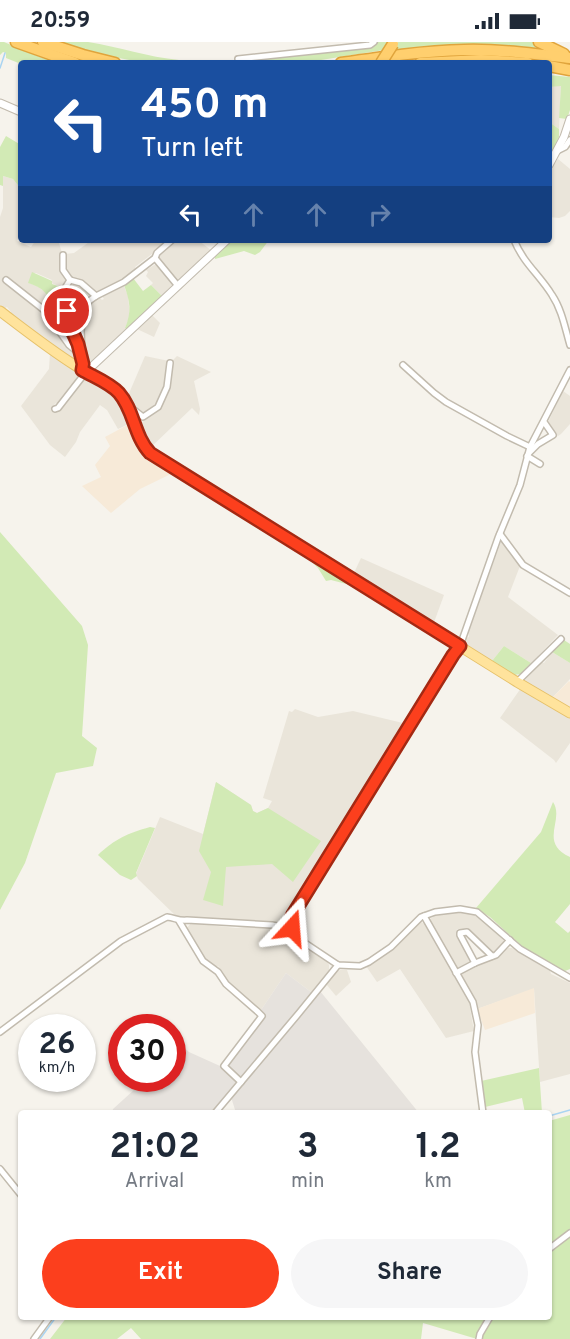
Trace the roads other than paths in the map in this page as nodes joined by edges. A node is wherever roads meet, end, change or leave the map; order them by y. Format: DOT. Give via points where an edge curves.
graph roads {
  1 [pos="16,42"];
  2 [pos="43,42"];
  3 [pos="374,42"];
  4 [pos="539,42"];
  5 [pos="394,43"];
  6 [pos="570,57"];
  7 [pos="238,59"];
  8 [pos="67,60"];
  9 [pos="103,60"];
  10 [pos="365,60"];
  11 [pos="383,60"];
  12 [pos="552,69"];
  13 [pos="570,70"];
  14 [pos="0,103"];
  15 [pos="18,111"];
  16 [pos="570,119"];
  17 [pos="570,140"];
  18 [pos="557,151"];
  19 [pos="552,160"];
  20 [pos="169,243"];
  21 [pos="223,243"];
  22 [pos="515,243"];
  23 [pos="63,255"];
  24 [pos="155,258"];
  25 [pos="6,280"];
  26 [pos="70,280"];
  27 [pos="178,286"];
  28 [pos="96,296"];
  29 [pos="0,311"];
  30 [pos="570,345"];
  31 [pos="80,354"];
  32 [pos="170,363"];
  33 [pos="403,365"];
  34 [pos="86,370"];
  35 [pos="570,370"];
  36 [pos="128,408"];
  37 [pos="55,409"];
  38 [pos="544,422"];
  39 [pos="530,447"];
  40 [pos="527,455"];
  41 [pos="540,464"];
  42 [pos="500,534"];
  43 [pos="570,593"];
  44 [pos="561,639"];
  45 [pos="460,646"];
  46 [pos="517,682"];
  47 [pos="570,713"];
  48 [pos="424,916"];
  49 [pos="179,921"];
  50 [pos="292,928"];
  51 [pos="510,940"];
  52 [pos="492,956"];
  53 [pos="475,963"];
  54 [pos="338,965"];
  55 [pos="456,973"];
  56 [pos="570,978"];
  57 [pos="0,1032"];
  58 [pos="242,1082"];
  59 [pos="218,1110"];
  60 [pos="483,1110"];
  61 [pos="0,1169"];
  62 [pos="18,1191"];
  63 [pos="570,1233"];
  64 [pos="552,1247"];
  65 [pos="48,1320"];
  66 [pos="488,1320"];
  67 [pos="34,1339"];
  68 [pos="479,1339"];
  1 -- 8 [label="highway"];
  2 -- 9 [label="highway"];
  3 -- 7 [label="street"];
  4 -- 6 [label="highway"];
  5 -- 11 [label="highway, bridge"];
  6 -- 10 [label="highway" via="466,50"];
  12 -- 13 [label="highway"];
  14 -- 15 [label="street"];
  16 -- 18 [label="street"];
  17 -- 18 [label="street"];
  18 -- 19 [label="street"];
  20 -- 24 [label="street"];
  21 -- 27 [label="street"];
  22 -- 30 [label="street" via="523,260 551,293"];
  23 -- 26 [label="street" via="63,270"];
  24 -- 27 [label="street"];
  24 -- 28 [label="street" via="124,282"];
  25 -- 31 [label="street" via="44,310"];
  26 -- 28 [label="street" via="81,283"];
  26 -- 31 [label="street" via="64,293"];
  27 -- 34 [label="street"];
  28 -- 34 [label="street" via="89,301 82,321"];
  29 -- 34 [label="main road" via="47,347"];
  31 -- 34 [label="street"];
  32 -- 36 [label="street" via="167,387 158,407 143,417"];
  33 -- 39 [label="street" via="446,402"];
  34 -- 36 [label="main road" via="119,393"];
  34 -- 37 [label="street"];
  35 -- 38 [label="street"];
  36 -- 45 [label="main road" via="145,447 156,457"];
  38 -- 39 [label="street"];
  38 -- 40 [label="street" via="553,435"];
  39 -- 40 [label="street"];
  40 -- 41 [label="street"];
  40 -- 42 [label="street" via="520,485"];
  42 -- 43 [label="street" via="523,566"];
  42 -- 45 [label="street"];
  44 -- 46 [label="street"];
  45 -- 46 [label="main road"];
  45 -- 50 [label="street" via="292,916"];
  46 -- 47 [label="main road"];
  48 -- 51 [label="street" via="460,909 477,912"];
  48 -- 54 [label="street" via="369,962 360,966"];
  48 -- 55 [label="street"];
  49 -- 50 [label="street"];
  49 -- 57 [label="street" via="167,917 121,940"];
  49 -- 58 [label="street" via="203,961 262,1016 224,1066"];
  50 -- 54 [label="street" via="299,939"];
  51 -- 52 [label="street"];
  51 -- 56 [label="street"];
  52 -- 53 [label="street"];
  52 -- 53 [label="street" via="467,932 460,933"];
  53 -- 55 [label="street"];
  54 -- 58 [label="street"];
  55 -- 60 [label="street" via="473,1002 478,1025 475,1052"];
  58 -- 59 [label="street"];
  61 -- 62 [label="street"];
  63 -- 64 [label="street"];
  65 -- 67 [label="street"];
  66 -- 68 [label="street"];
}
